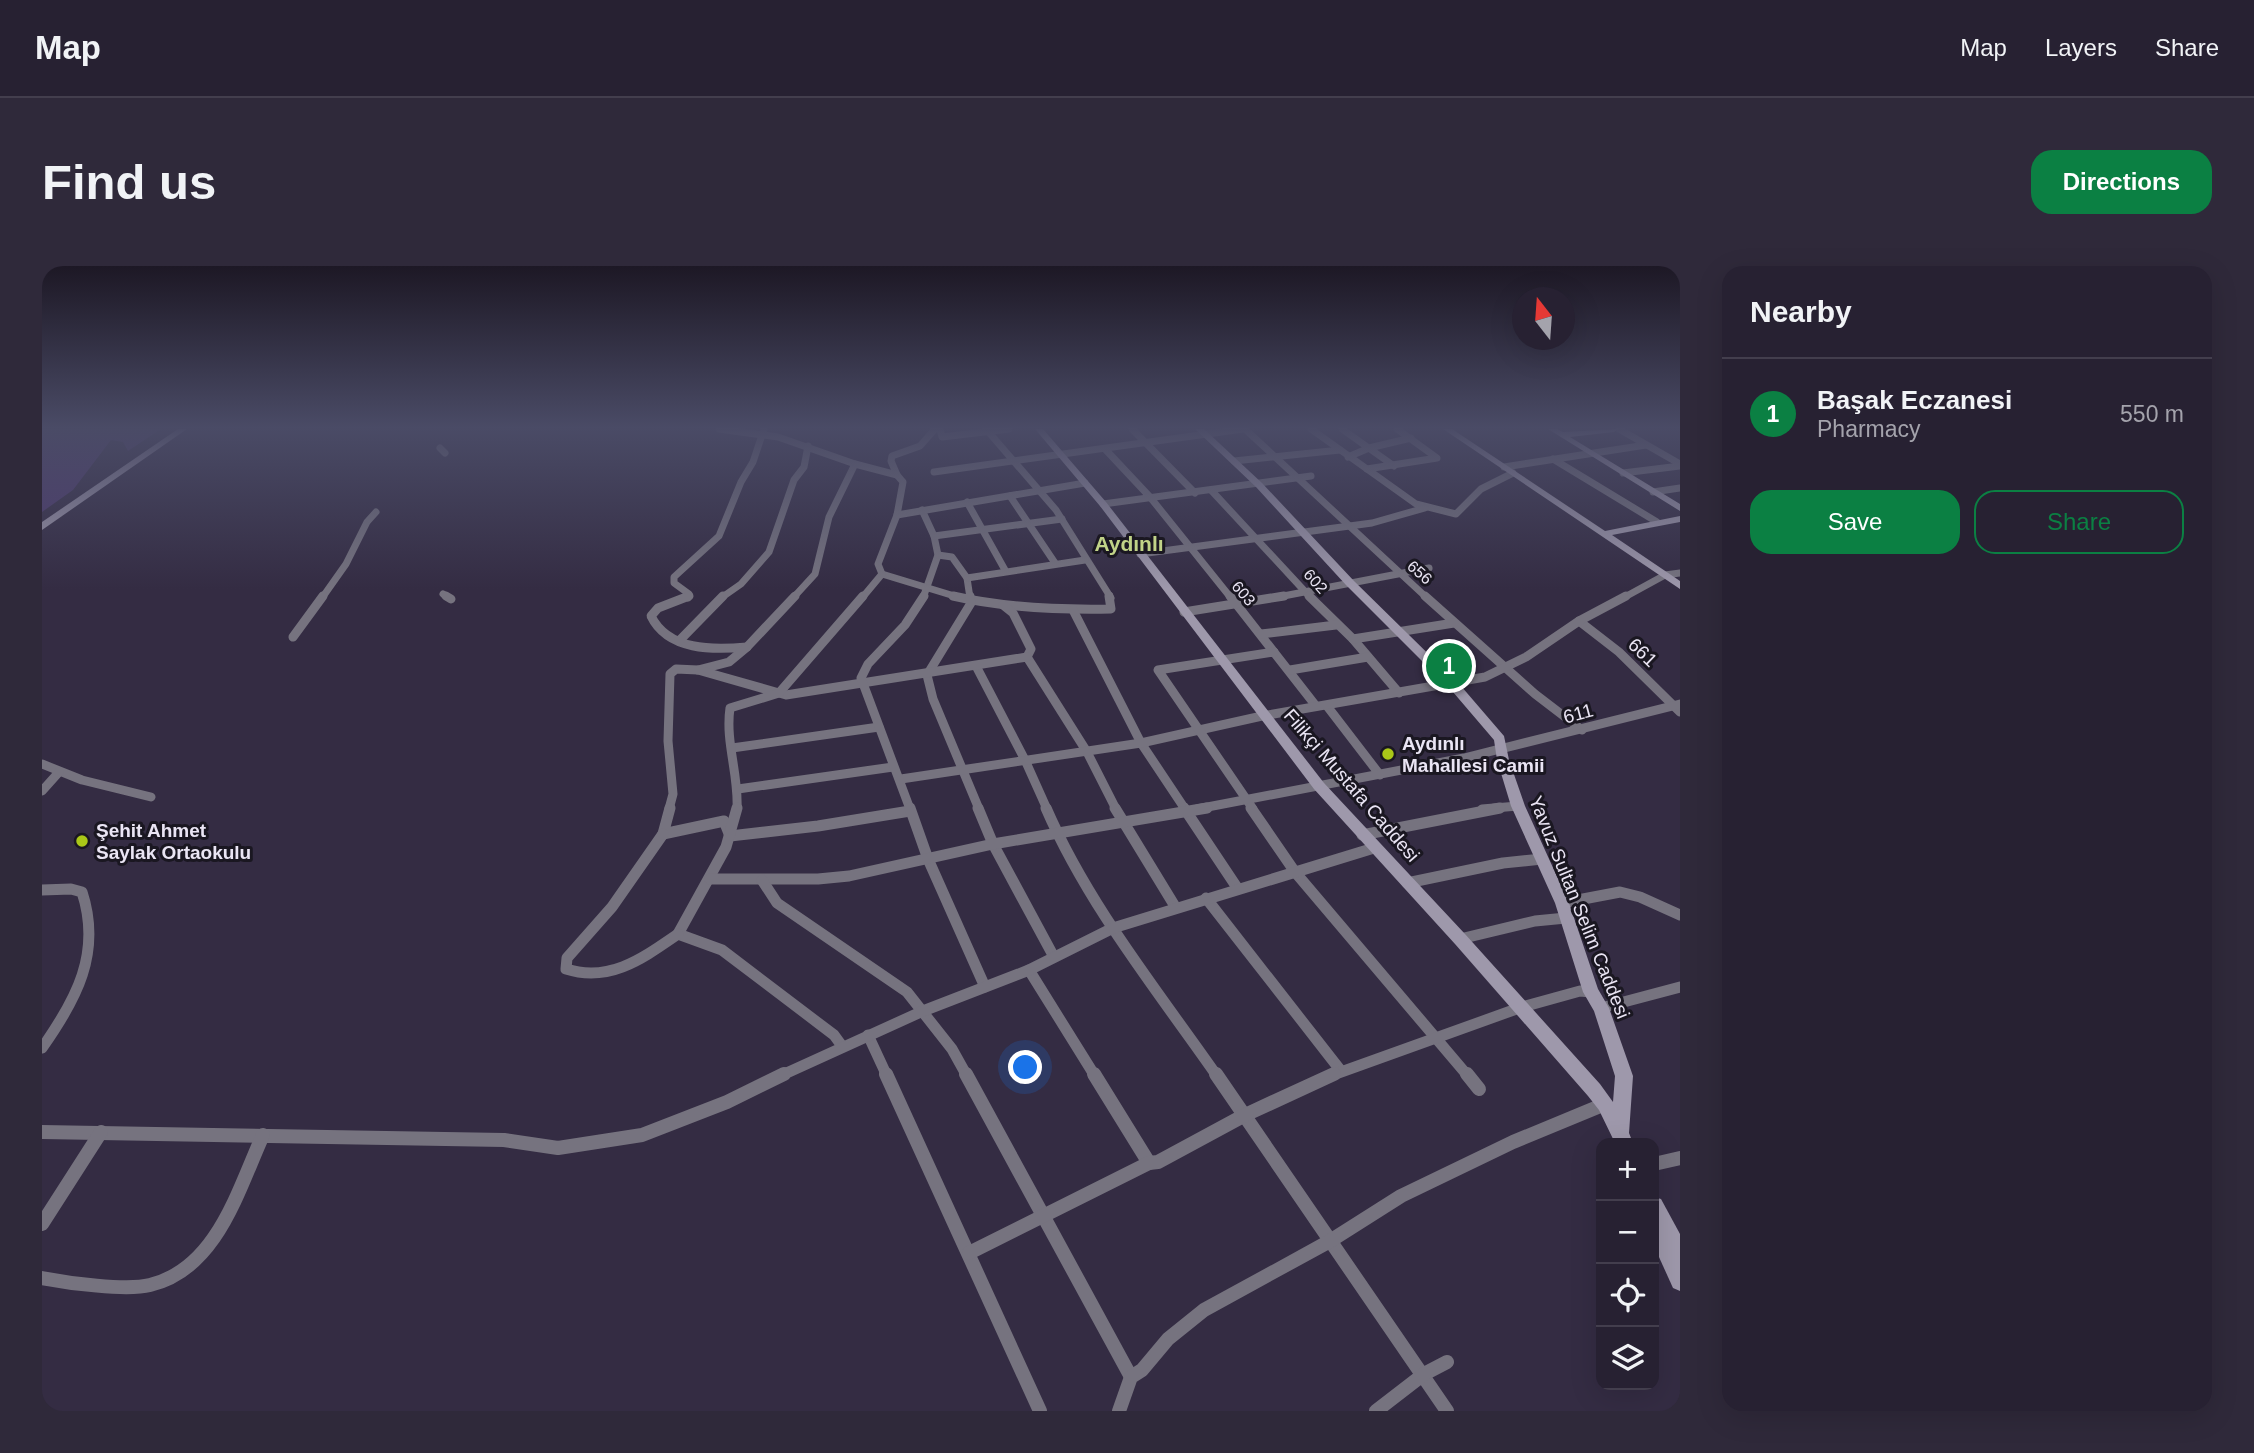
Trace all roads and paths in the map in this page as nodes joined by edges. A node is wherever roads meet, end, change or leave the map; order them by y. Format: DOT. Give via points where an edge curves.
graph roads {
  1 [pos="98,482"];
  2 [pos="101,482"];
  3 [pos="741,482"];
  4 [pos="793,482"];
  5 [pos="844,482"];
  6 [pos="903,482"];
  7 [pos="1033,482"];
  8 [pos="1136,482"];
  9 [pos="1185,482"];
  10 [pos="1256,482"];
  11 [pos="1277,482"];
  12 [pos="1304,482"];
  13 [pos="1387,482"];
  14 [pos="1493,482"];
  15 [pos="1527,482"];
  16 [pos="1591,482"];
  17 [pos="1638,482"];
  18 [pos="1085,483"];
  19 [pos="1259,485"];
  20 [pos="1680,488"];
  21 [pos="1211,490"];
  22 [pos="1040,491"];
  23 [pos="1653,492"];
  24 [pos="1195,493"];
  25 [pos="1010,496"];
  26 [pos="1150,497"];
  27 [pos="967,502"];
  28 [pos="1102,504"];
  29 [pos="1425,508"];
  30 [pos="1680,508"];
  31 [pos="922,510"];
  32 [pos="376,512"];
  33 [pos="897,515"];
  34 [pos="42,518"];
  35 [pos="1062,519"];
  36 [pos="1678,520"];
  37 [pos="1657,523"];
  38 [pos="1029,524"];
  39 [pos="42,527"];
  40 [pos="1348,527"];
  41 [pos="982,530"];
  42 [pos="1304,531"];
  43 [pos="1604,534"];
  44 [pos="934,536"];
  45 [pos="1256,538"];
  46 [pos="1188,547"];
  47 [pos="1140,554"];
  48 [pos="938,555"];
  49 [pos="1085,560"];
  50 [pos="1055,563"];
  51 [pos="1429,568"];
  52 [pos="1006,570"];
  53 [pos="1680,573"];
  54 [pos="882,574"];
  55 [pos="1401,574"];
  56 [pos="1665,575"];
  57 [pos="967,578"];
  58 [pos="1350,583"];
  59 [pos="1680,586"];
  60 [pos="927,591"];
  61 [pos="1308,592"];
  62 [pos="969,598"];
  63 [pos="1234,604"];
  64 [pos="1003,605"];
  65 [pos="1073,610"];
  66 [pos="1184,612"];
  67 [pos="1579,621"];
  68 [pos="1454,622"];
  69 [pos="1336,625"];
  70 [pos="1399,631"];
  71 [pos="1261,634"];
  72 [pos="293,637"];
  73 [pos="1353,639"];
  74 [pos="678,641"];
  75 [pos="747,647"];
  76 [pos="1274,652"];
  77 [pos="1027,657"];
  78 [pos="1368,657"];
  79 [pos="1220,660"];
  80 [pos="976,666"];
  81 [pos="1506,667"];
  82 [pos="698,670"];
  83 [pos="1290,670"];
  84 [pos="927,675"];
  85 [pos="864,684"];
  86 [pos="1453,684"];
  87 [pos="779,693"];
  88 [pos="1399,694"];
  89 [pos="1316,706"];
  90 [pos="1327,706"];
  91 [pos="1678,708"];
  92 [pos="1262,716"];
  93 [pos="879,727"];
  94 [pos="1198,729"];
  95 [pos="1582,730"];
  96 [pos="1142,743"];
  97 [pos="732,748"];
  98 [pos="1502,749"];
  99 [pos="1087,752"];
  100 [pos="1025,760"];
  101 [pos="42,764"];
  102 [pos="893,766"];
  103 [pos="963,769"];
  104 [pos="59,772"];
  105 [pos="1380,775"];
  106 [pos="901,779"];
  107 [pos="1319,786"];
  108 [pos="738,789"];
  109 [pos="42,791"];
  110 [pos="152,797"];
  111 [pos="1246,801"];
  112 [pos="1518,806"];
  113 [pos="910,811"];
  114 [pos="1185,811"];
  115 [pos="1122,822"];
  116 [pos="1057,833"];
  117 [pos="663,834"];
  118 [pos="1362,835"];
  119 [pos="730,836"];
  120 [pos="993,844"];
  121 [pos="1374,848"];
  122 [pos="928,859"];
  123 [pos="1542,859"];
  124 [pos="1296,872"];
  125 [pos="710,879"];
  126 [pos="762,880"];
  127 [pos="1407,883"];
  128 [pos="1238,889"];
  129 [pos="42,890"];
  130 [pos="1206,898"];
  131 [pos="1176,908"];
  132 [pos="1564,911"];
  133 [pos="1680,915"];
  134 [pos="1114,928"];
  135 [pos="678,934"];
  136 [pos="1460,939"];
  137 [pos="1054,957"];
  138 [pos="1029,970"];
  139 [pos="985,987"];
  140 [pos="1680,987"];
  141 [pos="1591,992"];
  142 [pos="1522,1007"];
  143 [pos="1601,1008"];
  144 [pos="923,1011"];
  145 [pos="867,1035"];
  146 [pos="1434,1037"];
  147 [pos="842,1046"];
  148 [pos="42,1048"];
  149 [pos="1341,1072"];
  150 [pos="1479,1089"];
  151 [pos="1605,1104"];
  152 [pos="1245,1115"];
  153 [pos="42,1132"];
  154 [pos="101,1132"];
  155 [pos="262,1135"];
  156 [pos="1621,1138"];
  157 [pos="1622,1138"];
  158 [pos="1680,1158"];
  159 [pos="1149,1163"];
  160 [pos="1659,1163"];
  161 [pos="1659,1215"];
  162 [pos="1045,1216"];
  163 [pos="42,1224"];
  164 [pos="1659,1237"];
  165 [pos="1330,1241"];
  166 [pos="969,1253"];
  167 [pos="1680,1253"];
  168 [pos="42,1278"];
  169 [pos="1680,1281"];
  170 [pos="1447,1362"];
  171 [pos="1424,1374"];
  172 [pos="1131,1377"];
  173 [pos="1040,1411"];
  174 [pos="1119,1411"];
  175 [pos="1376,1411"];
  176 [pos="1447,1411"];
  1 -- 34 [label="street"];
  2 -- 39 [label="street"];
  3 -- 74 [label="street" via="713,545 674,577 688,598 658,608 651,616 657,629"];
  4 -- 74 [label="street" via="769,552"];
  5 -- 75 [label="street" via="815,574"];
  6 -- 33 [label="street"];
  7 -- 22 [label="street"];
  8 -- 26 [label="street, 603"];
  9 -- 24 [label="street"];
  10 -- 19 [label="street, Yavuz Sultan Selim Caddesi"];
  11 -- 19 [label="street"];
  12 -- 40 [label="street, 656"];
  13 -- 29 [label="street"];
  14 -- 29 [label="street" via="1456,514"];
  15 -- 43 [label="street"];
  16 -- 37 [label="street"];
  17 -- 23 [label="street"];
  18 -- 22 [label="street"];
  18 -- 28 [label="street, Filikçi Mustafa Caddesi"];
  19 -- 21 [label="street"];
  19 -- 42 [label="street, Yavuz Sultan Selim Caddesi"];
  20 -- 23 [label="street"];
  21 -- 24 [label="street"];
  21 -- 45 [label="street, 602"];
  22 -- 25 [label="street"];
  22 -- 35 [label="street"];
  23 -- 30 [label="street"];
  24 -- 26 [label="street"];
  25 -- 27 [label="street"];
  25 -- 38 [label="street"];
  26 -- 28 [label="street"];
  26 -- 46 [label="street, 603"];
  27 -- 31 [label="street"];
  27 -- 41 [label="street"];
  28 -- 47 [label="street, Filikçi Mustafa Caddesi"];
  29 -- 40 [label="street"];
  31 -- 33 [label="street"];
  31 -- 44 [label="street"];
  32 -- 72 [label="street" via="329,591"];
  33 -- 54 [label="street" via="878,564"];
  35 -- 38 [label="street"];
  35 -- 49 [label="street"];
  36 -- 37 [label="street"];
  37 -- 43 [label="street"];
  38 -- 41 [label="street"];
  38 -- 50 [label="street"];
  40 -- 42 [label="street"];
  40 -- 55 [label="street, 656"];
  41 -- 44 [label="street"];
  41 -- 52 [label="street"];
  42 -- 45 [label="street"];
  42 -- 58 [label="street, Yavuz Sultan Selim Caddesi"];
  43 -- 56 [label="street"];
  44 -- 48 [label="street"];
  45 -- 46 [label="street"];
  45 -- 61 [label="street, 602"];
  46 -- 47 [label="street"];
  46 -- 63 [label="street, 603"];
  47 -- 66 [label="street, Filikçi Mustafa Caddesi"];
  48 -- 57 [label="street" via="952,557"];
  48 -- 60 [label="street"];
  49 -- 50 [label="street"];
  49 -- 65 [label="street" via="1112,600 1111,609"];
  50 -- 52 [label="street"];
  51 -- 55 [label="street"];
  52 -- 57 [label="street"];
  53 -- 56 [label="street"];
  54 -- 60 [label="street"];
  54 -- 87 [label="street"];
  55 -- 58 [label="street"];
  55 -- 68 [label="street, 656"];
  56 -- 59 [label="street"];
  56 -- 67 [label="street"];
  57 -- 62 [label="street"];
  58 -- 61 [label="street"];
  58 -- 70 [label="street, Yavuz Sultan Selim Caddesi"];
  60 -- 62 [label="street"];
  60 -- 85 [label="street" via="905,625 868,664 861,678"];
  61 -- 63 [label="street"];
  61 -- 69 [label="street, 602"];
  62 -- 64 [label="street"];
  62 -- 84 [label="street" via="965,615"];
  63 -- 66 [label="street"];
  63 -- 71 [label="street, 603"];
  64 -- 65 [label="street"];
  64 -- 77 [label="street" via="1013,613 1031,649"];
  65 -- 96 [label="street"];
  66 -- 79 [label="street, Filikçi Mustafa Caddesi"];
  67 -- 81 [label="street"];
  67 -- 91 [label="street, 661"];
  68 -- 70 [label="street"];
  68 -- 81 [label="street, 656"];
  69 -- 71 [label="street"];
  69 -- 73 [label="street, 602"];
  70 -- 73 [label="street"];
  70 -- 86 [label="street, Yavuz Sultan Selim Caddesi"];
  71 -- 76 [label="street, 603"];
  73 -- 78 [label="street, 602"];
  74 -- 75 [label="street" via="724,650"];
  75 -- 82 [label="street" via="729,662"];
  76 -- 79 [label="street"];
  76 -- 83 [label="street, 603"];
  77 -- 80 [label="street"];
  77 -- 99 [label="street"];
  78 -- 83 [label="street"];
  78 -- 88 [label="street, 602"];
  79 -- 92 [label="street, Filikçi Mustafa Caddesi"];
  79 -- 94 [label="street" via="1158,670"];
  80 -- 84 [label="street"];
  80 -- 100 [label="street"];
  81 -- 86 [label="street"];
  81 -- 95 [label="street, 656"];
  82 -- 87 [label="street"];
  82 -- 117 [label="street" via="676,669 670,674 668,741 673,794"];
  83 -- 89 [label="street, 603"];
  84 -- 85 [label="street"];
  84 -- 103 [label="street"];
  85 -- 87 [label="street"];
  85 -- 93 [label="street"];
  86 -- 88 [label="street"];
  86 -- 98 [label="street, Yavuz Sultan Selim Caddesi" via="1500,739"];
  87 -- 97 [label="street" via="730,708"];
  88 -- 90 [label="street"];
  89 -- 90 [label="street"];
  89 -- 92 [label="street"];
  90 -- 105 [label="street"];
  91 -- 95 [label="street, 611"];
  92 -- 94 [label="street"];
  92 -- 107 [label="street, Filikçi Mustafa Caddesi"];
  93 -- 97 [label="street"];
  93 -- 102 [label="street"];
  94 -- 96 [label="street"];
  94 -- 111 [label="street"];
  95 -- 98 [label="street, 611"];
  96 -- 99 [label="street"];
  96 -- 114 [label="street"];
  97 -- 108 [label="street"];
  98 -- 105 [label="street, 611"];
  98 -- 112 [label="street, Yavuz Sultan Selim Caddesi"];
  99 -- 100 [label="street"];
  99 -- 115 [label="street"];
  100 -- 103 [label="street"];
  100 -- 116 [label="street"];
  101 -- 104 [label="street"];
  102 -- 106 [label="street"];
  102 -- 108 [label="street"];
  103 -- 106 [label="street"];
  103 -- 120 [label="street"];
  104 -- 109 [label="street"];
  104 -- 110 [label="street"];
  105 -- 107 [label="street, 611"];
  106 -- 113 [label="street"];
  107 -- 111 [label="street, 611"];
  107 -- 118 [label="street, Filikçi Mustafa Caddesi"];
  108 -- 119 [label="street" via="737,818"];
  111 -- 114 [label="street, 611"];
  111 -- 124 [label="street"];
  112 -- 118 [label="street" via="1484,808"];
  112 -- 123 [label="street, Yavuz Sultan Selim Caddesi"];
  113 -- 119 [label="street"];
  113 -- 122 [label="street"];
  114 -- 115 [label="street, 611"];
  114 -- 128 [label="street"];
  115 -- 116 [label="street, 611"];
  115 -- 131 [label="street"];
  116 -- 120 [label="street, 611"];
  116 -- 134 [label="street"];
  117 -- 119 [label="street" via="724,821"];
  117 -- 135 [label="street" via="612,907 568,958 566,969 579,975 615,972"];
  118 -- 121 [label="street, Filikçi Mustafa Caddesi"];
  119 -- 125 [label="street"];
  120 -- 122 [label="street, 611"];
  120 -- 137 [label="street"];
  121 -- 124 [label="street"];
  121 -- 127 [label="street, Filikçi Mustafa Caddesi"];
  122 -- 126 [label="street, 611" via="849,876"];
  122 -- 139 [label="street"];
  123 -- 127 [label="street"];
  123 -- 132 [label="street, Yavuz Sultan Selim Caddesi"];
  124 -- 128 [label="street"];
  124 -- 146 [label="street"];
  125 -- 126 [label="street, 611"];
  125 -- 135 [label="street"];
  126 -- 144 [label="street" via="777,902 907,992"];
  127 -- 136 [label="street, Filikçi Mustafa Caddesi"];
  128 -- 130 [label="street"];
  129 -- 148 [label="street" via="82,892 89,953 76,999"];
  130 -- 131 [label="street"];
  130 -- 149 [label="street"];
  131 -- 134 [label="street"];
  132 -- 133 [label="street" via="1620,892"];
  132 -- 136 [label="street"];
  132 -- 141 [label="street, Yavuz Sultan Selim Caddesi"];
  134 -- 137 [label="street"];
  134 -- 152 [label="street"];
  135 -- 147 [label="street" via="722,950 750,969"];
  136 -- 142 [label="street, Filikçi Mustafa Caddesi"];
  137 -- 138 [label="street"];
  138 -- 139 [label="street"];
  138 -- 159 [label="street"];
  139 -- 144 [label="street"];
  140 -- 143 [label="street"];
  141 -- 142 [label="street"];
  141 -- 143 [label="street, Yavuz Sultan Selim Caddesi"];
  142 -- 146 [label="street"];
  142 -- 151 [label="street, Filikçi Mustafa Caddesi"];
  143 -- 157 [label="street, Yavuz Sultan Selim Caddesi" via="1624,1076"];
  144 -- 145 [label="street"];
  144 -- 162 [label="street" via="952,1049"];
  145 -- 147 [label="street"];
  145 -- 166 [label="street"];
  146 -- 149 [label="street"];
  146 -- 150 [label="street"];
  147 -- 155 [label="street" via="727,1102 642,1135 558,1148 504,1140"];
  149 -- 152 [label="street"];
  151 -- 156 [label="street, Filikçi Mustafa Caddesi"];
  151 -- 165 [label="street" via="1449,1171"];
  152 -- 159 [label="street"];
  152 -- 165 [label="street"];
  153 -- 154 [label="street"];
  154 -- 155 [label="street"];
  154 -- 163 [label="street"];
  155 -- 168 [label="street" via="216,1235 186,1269 163,1282 140,1286"];
  158 -- 160 [label="street"];
  159 -- 162 [label="street"];
  161 -- 167 [label="street"];
  162 -- 166 [label="street"];
  162 -- 172 [label="street"];
  164 -- 169 [label="street"];
  165 -- 171 [label="street"];
  165 -- 172 [label="street" via="1204,1310"];
  166 -- 173 [label="street"];
  170 -- 171 [label="street"];
  171 -- 175 [label="street"];
  171 -- 176 [label="street"];
  172 -- 174 [label="street"];
}
